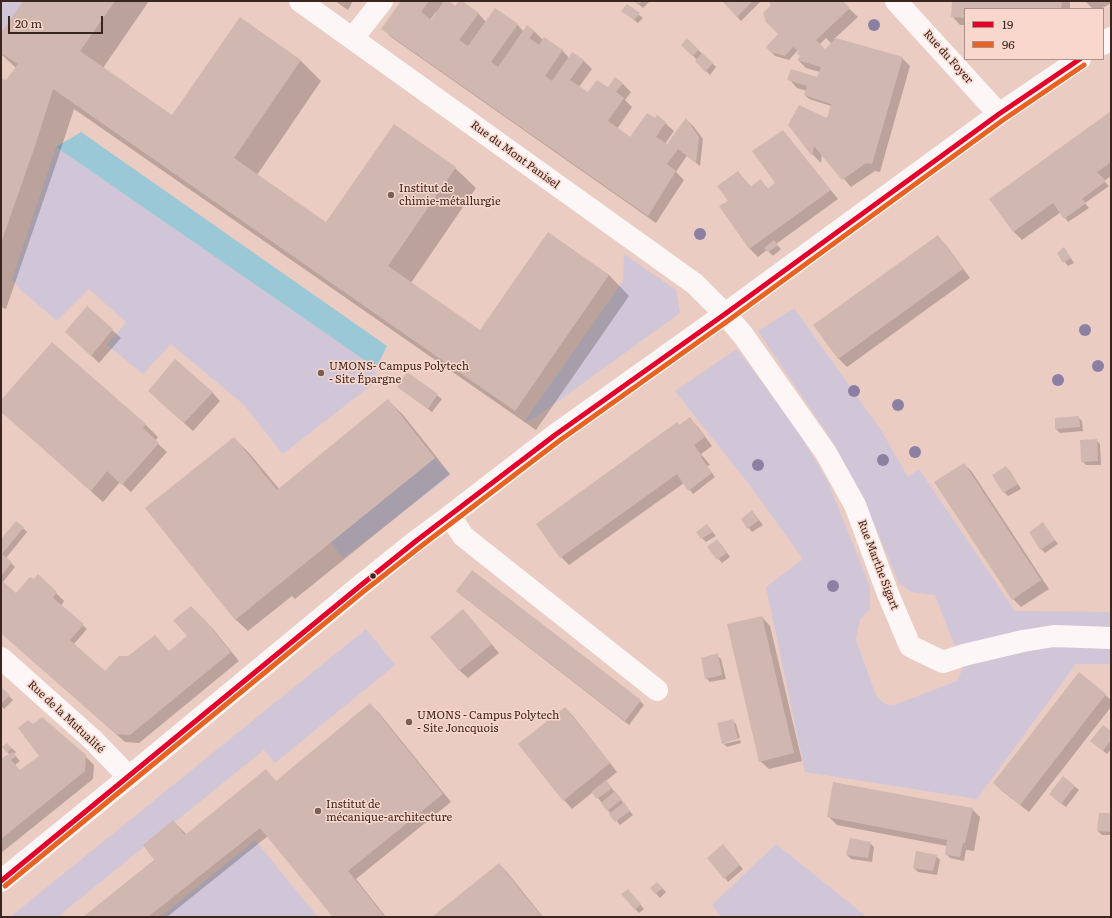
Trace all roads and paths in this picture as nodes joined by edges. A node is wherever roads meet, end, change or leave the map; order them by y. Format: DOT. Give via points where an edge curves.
graph roads {
  1 [pos="300,1"];
  2 [pos="382,1"];
  3 [pos="896,1"];
  4 [pos="353,38"];
  5 [pos="1079,60"];
  6 [pos="999,114"];
  7 [pos="725,314"];
  8 [pos="450,516"];
  9 [pos="1111,638"];
  10 [pos="1,658"];
  11 [pos="656,690"];
  12 [pos="129,777"];
  13 [pos="1,881"];
  1 -- 4 [label="street, Rue du Mont Panisel"];
  2 -- 4 [label="street"];
  3 -- 6 [label="street, Rue du Foyer"];
  4 -- 7 [label="street, Rue du Mont Panisel" via="695,284"];
  5 -- 6 [label="street"];
  6 -- 7 [label="street"];
  7 -- 8 [label="street" via="555,435"];
  7 -- 9 [label="street, Rue Marthe Sigart" via="743,335 826,453 855,505 910,646 943,662 1023,641 1054,636"];
  8 -- 11 [label="street" via="463,536"];
  8 -- 12 [label="street" via="360,586"];
  10 -- 12 [label="street, Rue de la Mutualité" via="92,739"];
  12 -- 13 [label="street"];
}
